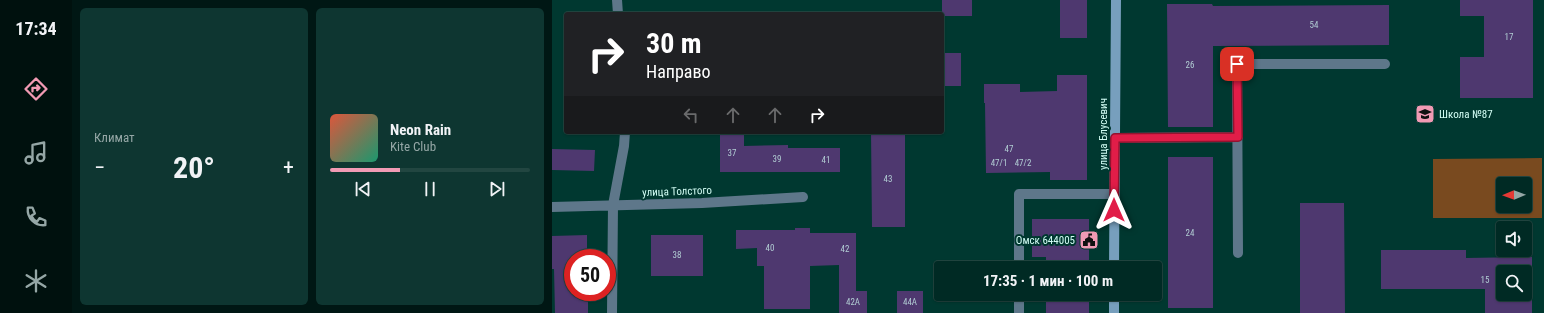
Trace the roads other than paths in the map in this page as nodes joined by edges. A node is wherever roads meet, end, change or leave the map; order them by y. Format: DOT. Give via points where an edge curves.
graph roads {
  1 [pos="617,0"];
  2 [pos="1116,0"];
  3 [pos="618,12"];
  4 [pos="1385,64"];
  5 [pos="625,134"];
  6 [pos="1238,137"];
  7 [pos="1115,138"];
  8 [pos="1114,194"];
  9 [pos="803,197"];
  10 [pos="613,205"];
  11 [pos="552,207"];
  12 [pos="1238,253"];
  13 [pos="1019,261"];
  14 [pos="1114,261"];
  15 [pos="1019,301"];
  16 [pos="1114,301"];
  17 [pos="612,313"];
  18 [pos="1019,313"];
  19 [pos="1114,313"];
  1 -- 3 [label="street"];
  2 -- 7 [label="main road, улица Блусевич"];
  4 -- 6 [label="street" via="1237,64"];
  5 -- 10 [label="street"];
  6 -- 7 [label="street"];
  6 -- 12 [label="street"];
  7 -- 8 [label="main road, улица Блусевич"];
  8 -- 13 [label="street" via="1019,194"];
  8 -- 14 [label="main road, улица Блусевич"];
  9 -- 10 [label="street, улица Толстого"];
  10 -- 11 [label="street, улица Толстого"];
  10 -- 17 [label="street"];
  15 -- 18 [label="street"];
  16 -- 19 [label="main road"];
}
